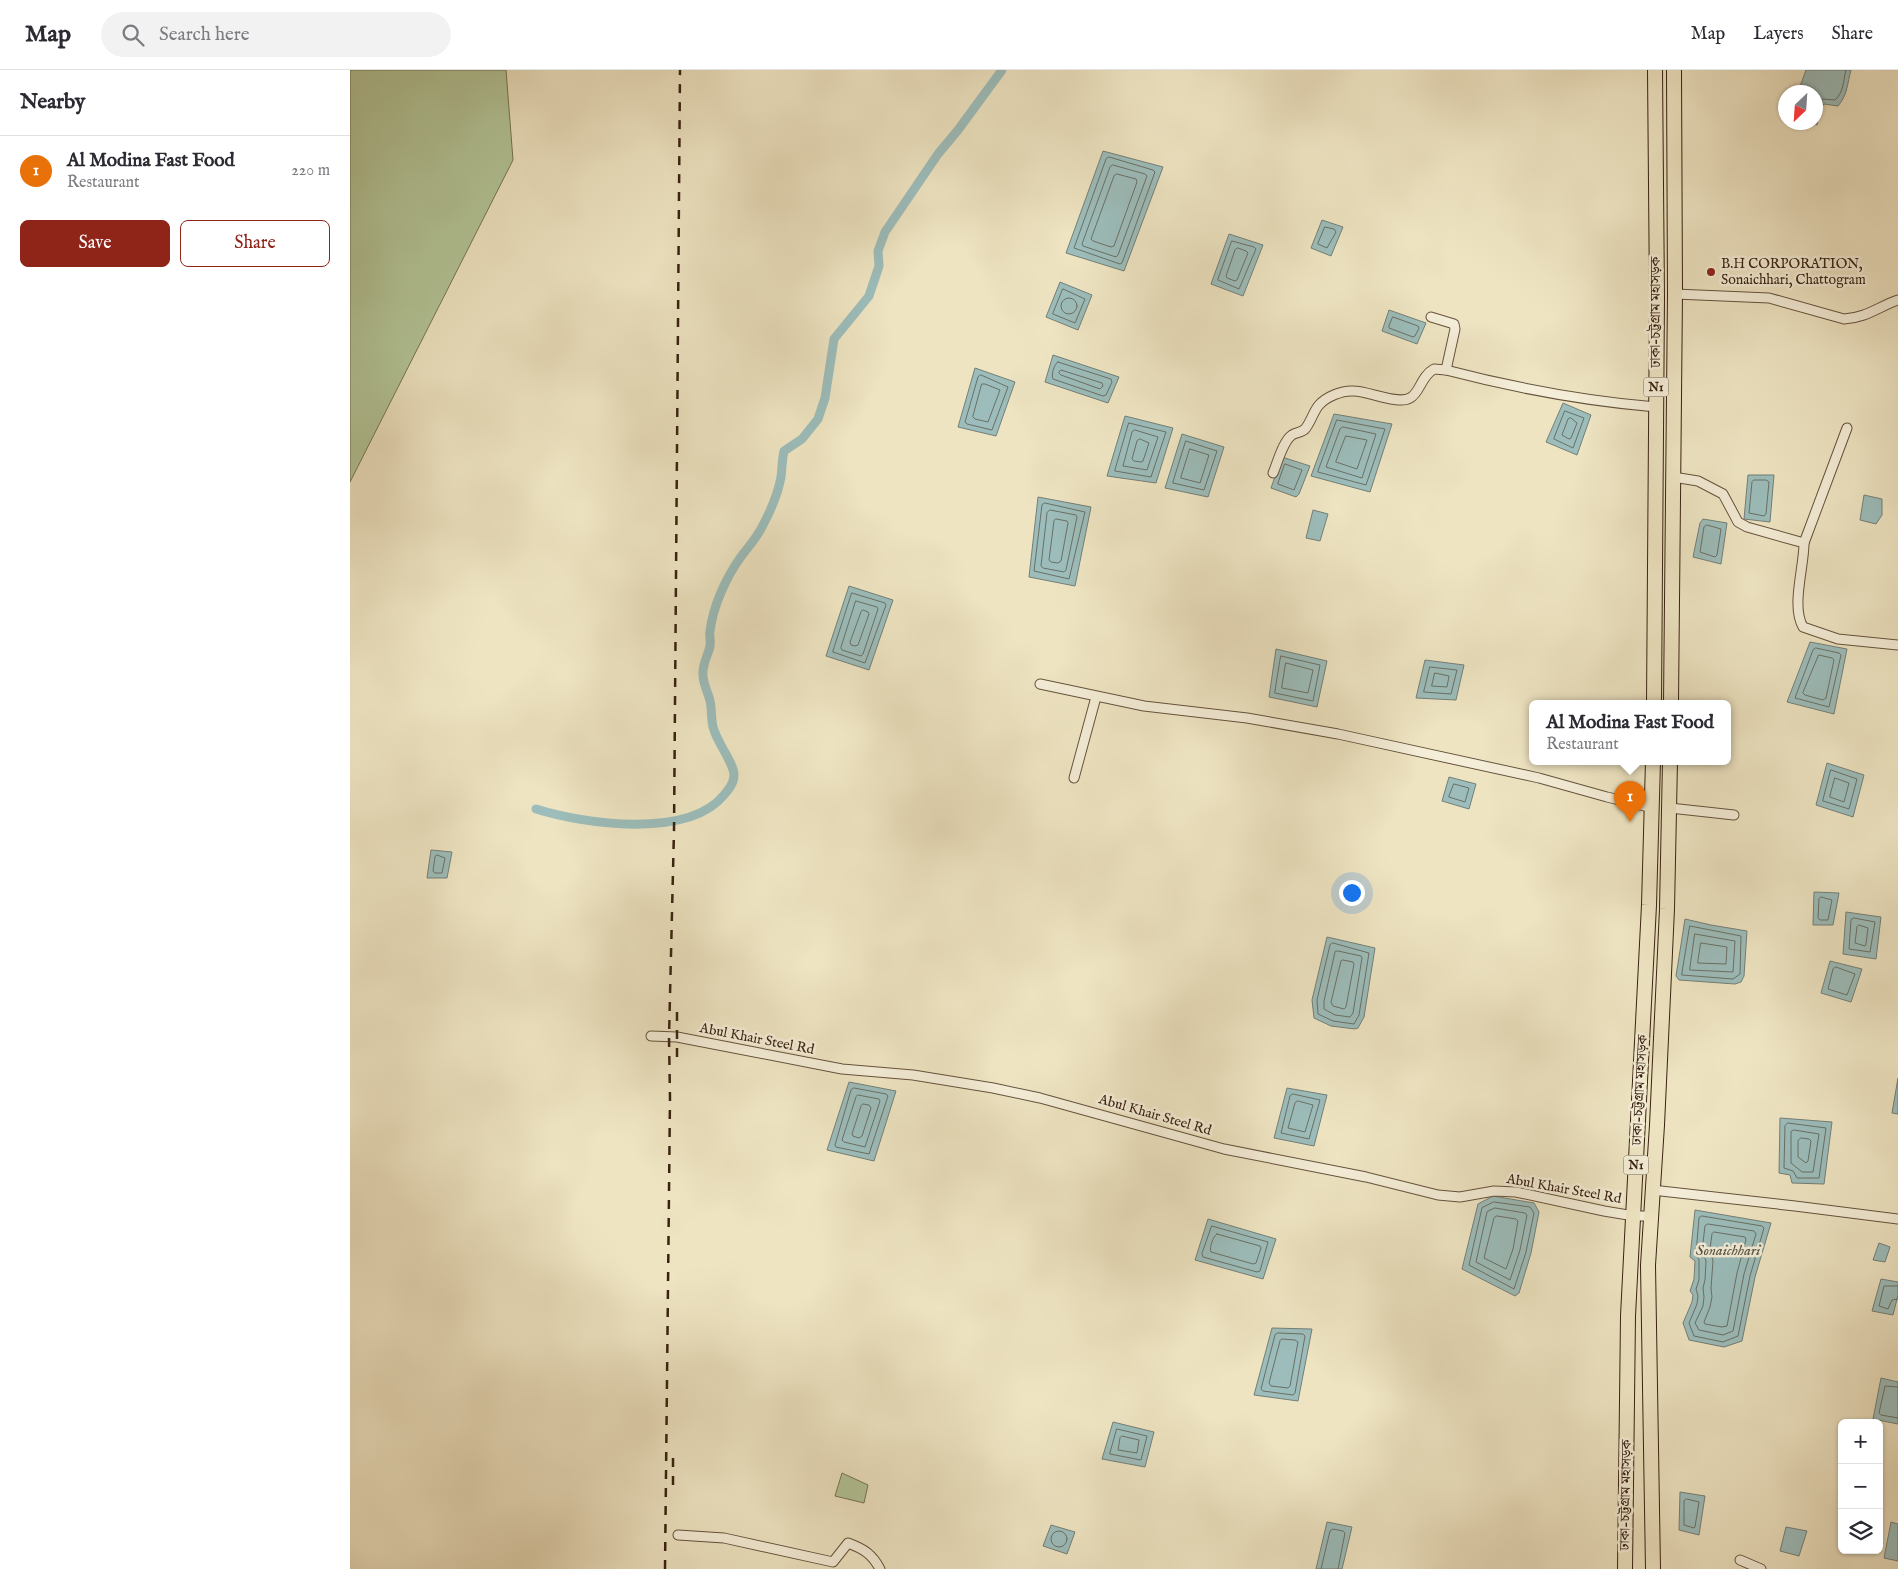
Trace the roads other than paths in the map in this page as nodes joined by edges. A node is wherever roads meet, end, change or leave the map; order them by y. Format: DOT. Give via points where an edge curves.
graph roads {
  1 [pos="1655,70"];
  2 [pos="1674,70"];
  3 [pos="1675,294"];
  4 [pos="1898,300"];
  5 [pos="1431,317"];
  6 [pos="1446,370"];
  7 [pos="1656,407"];
  8 [pos="1847,428"];
  9 [pos="1273,473"];
  10 [pos="1673,477"];
  11 [pos="1804,543"];
  12 [pos="1898,645"];
  13 [pos="1040,684"];
  14 [pos="1096,697"];
  15 [pos="1654,700"];
  16 [pos="1671,700"];
  17 [pos="1654,765"];
  18 [pos="1670,765"];
  19 [pos="1074,778"];
  20 [pos="1653,808"];
  21 [pos="1670,808"];
  22 [pos="1734,815"];
  23 [pos="651,1036"];
  24 [pos="1652,1190"];
  25 [pos="1634,1216"];
  26 [pos="1651,1216"];
  27 [pos="1898,1219"];
  28 [pos="1649,1335"];
  29 [pos="1628,1336"];
  30 [pos="678,1535"];
  31 [pos="1740,1560"];
  32 [pos="880,1569"];
  33 [pos="1625,1569"];
  34 [pos="1653,1569"];
  35 [pos="1761,1569"];
  1 -- 7 [label="highway, ঢাকা-চট্টগ্রাম মহাসড়ক / N1"];
  2 -- 3 [label="highway, ঢাকা-চট্টগ্রাম মহাসড়ক / N1"];
  3 -- 4 [label="street" via="1769,298 1844,319 1872,313"];
  3 -- 10 [label="highway, ঢাকা-চট্টগ্রাম মহাসড়ক / N1"];
  5 -- 6 [label="street" via="1454,324 1456,328"];
  6 -- 7 [label="street" via="1556,395"];
  6 -- 9 [label="street" via="1429,372 1409,400 1353,390 1329,398 1319,406 1306,428 1288,440"];
  7 -- 15 [label="highway, ঢাকা-চট্টগ্রাম মহাসড়ক / N1"];
  8 -- 11 [label="street"];
  10 -- 11 [label="street" via="1698,482 1723,494 1738,522 1747,527"];
  10 -- 16 [label="highway, ঢাকা-চট্টগ্রাম মহাসড়ক / N1"];
  11 -- 12 [label="street" via="1797,609 1803,627 1838,639"];
  13 -- 14 [label="street"];
  14 -- 19 [label="street"];
  14 -- 20 [label="street" via="1338,734 1539,778"];
  17 -- 20 [label="highway, ঢাকা-চট্টগ্রাম মহাসড়ক / N1"];
  18 -- 21 [label="highway, ঢাকা-চট্টগ্রাম মহাসড়ক / N1"];
  20 -- 25 [label="highway, ঢাকা-চট্টগ্রাম মহাসড়ক / N1"];
  21 -- 22 [label="street"];
  21 -- 24 [label="highway, ঢাকা-চট্টগ্রাম মহাসড়ক / N1"];
  23 -- 25 [label="street, Abul Khair Steel Rd" via="677,1037 842,1069 913,1075 1000,1089 1224,1149 1357,1175 1438,1195 1460,1197 1516,1192"];
  24 -- 26 [label="highway, ঢাকা-চট্টগ্রাম মহাসড়ক / N1"];
  24 -- 27 [label="street"];
  25 -- 26 [label="street, Abul Khair Steel Rd"];
  25 -- 29 [label="highway, ঢাকা-চট্টগ্রাম মহাসড়ক / N1"];
  26 -- 28 [label="highway, ঢাকা-চট্টগ্রাম মহাসড়ক / N1"];
  28 -- 29 [label="highway"];
  28 -- 34 [label="highway, ঢাকা-চট্টগ্রাম মহাসড়ক / N1"];
  29 -- 33 [label="highway, ঢাকা-চট্টগ্রাম মহাসড়ক / N1"];
  30 -- 32 [label="street" via="724,1538 832,1562 848,1543 864,1549"];
  31 -- 35 [label="street"];
}
